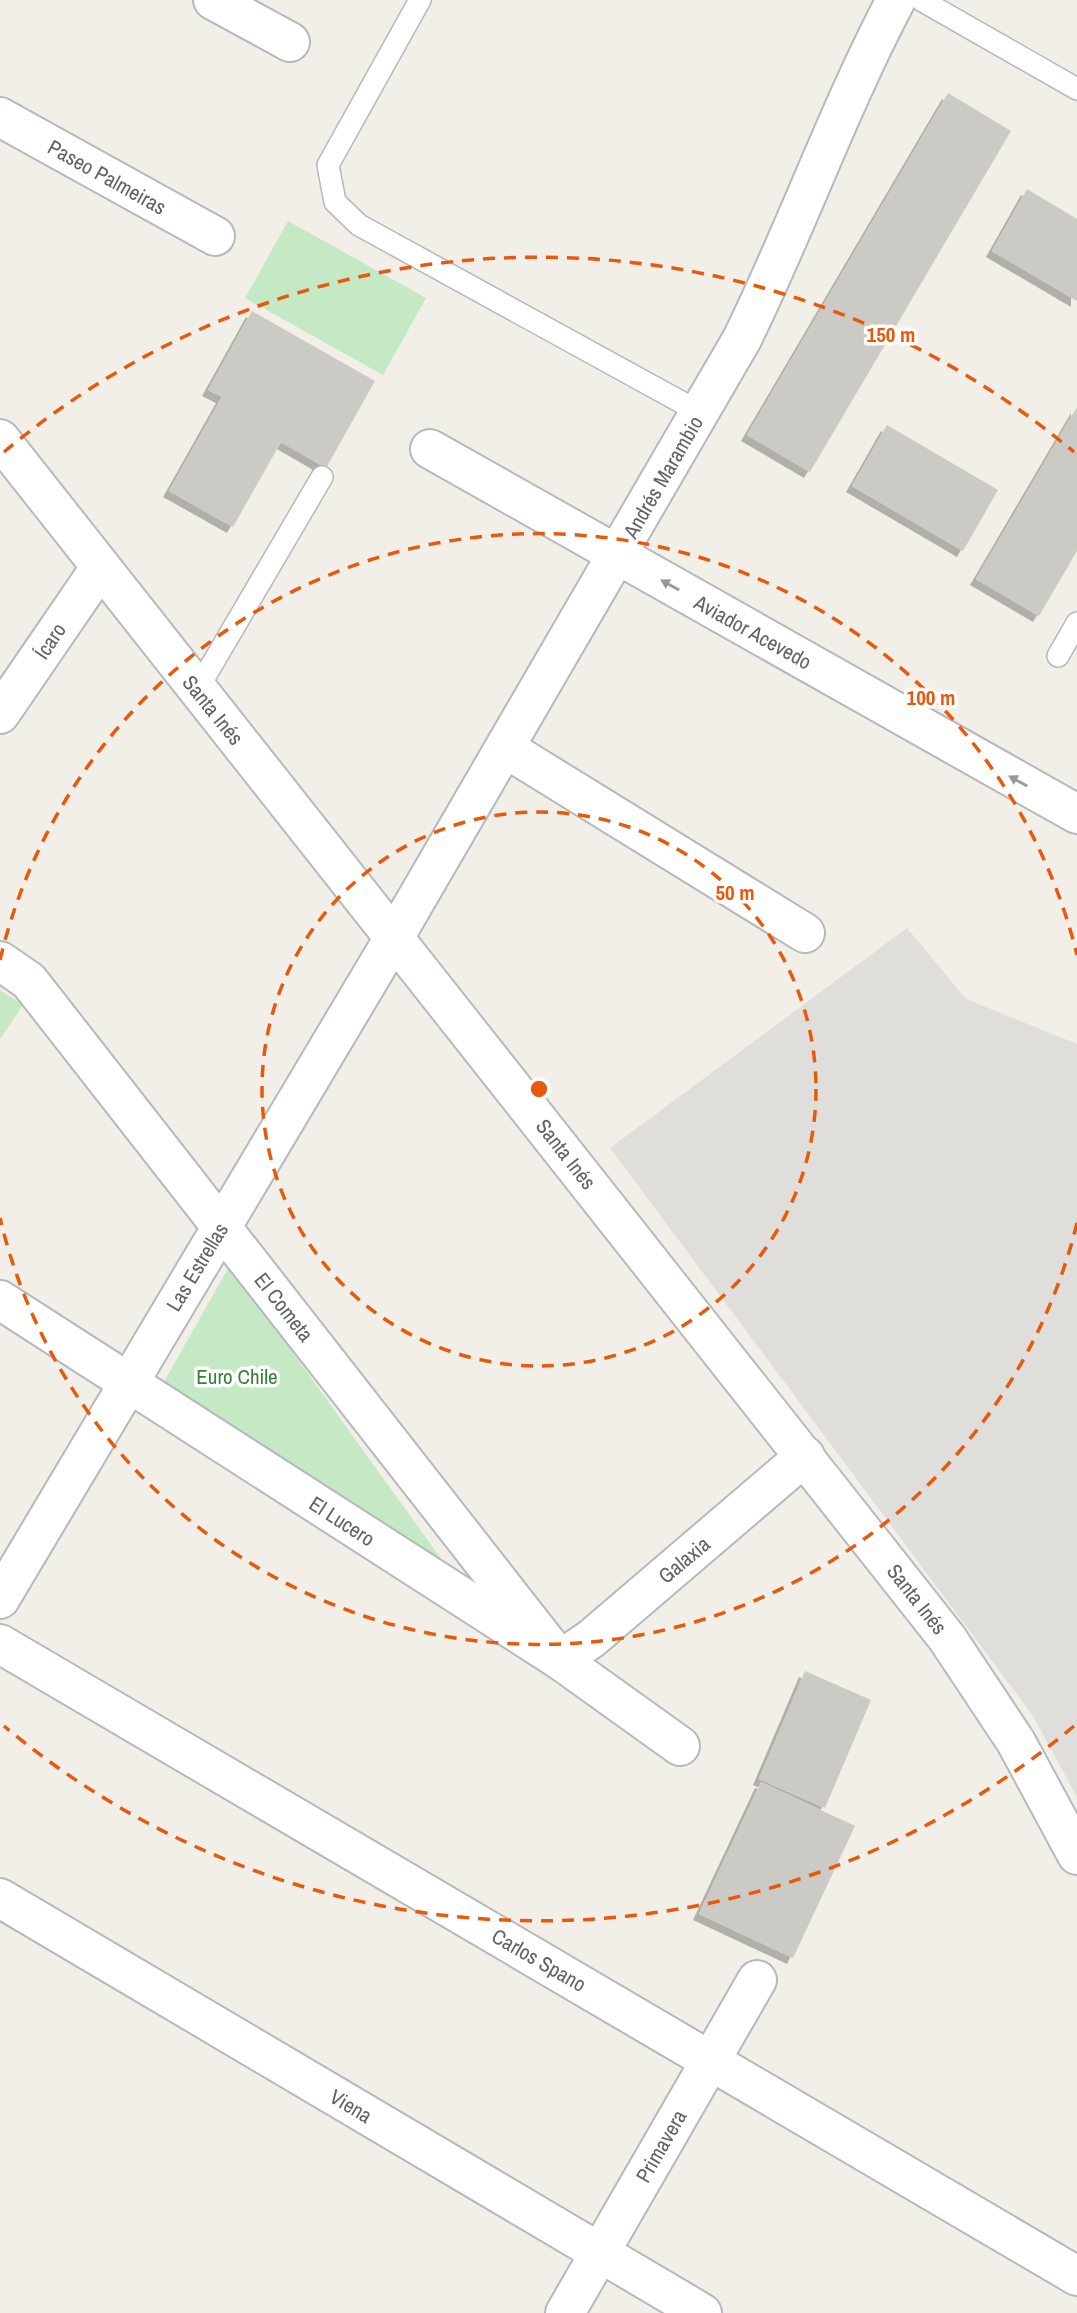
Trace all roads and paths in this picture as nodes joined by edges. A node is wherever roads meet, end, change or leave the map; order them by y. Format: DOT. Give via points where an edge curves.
graph roads {
  1 [pos="213,0"];
  2 [pos="420,0"];
  3 [pos="896,0"];
  4 [pos="921,0"];
  5 [pos="290,43"];
  6 [pos="1077,89"];
  7 [pos="0,117"];
  8 [pos="215,236"];
  9 [pos="701,413"];
  10 [pos="0,439"];
  11 [pos="430,449"];
  12 [pos="322,477"];
  13 [pos="617,555"];
  14 [pos="100,568"];
  15 [pos="1077,623"];
  16 [pos="1058,656"];
  17 [pos="197,690"];
  18 [pos="0,714"];
  19 [pos="505,748"];
  20 [pos="1077,814"];
  21 [pos="805,933"];
  22 [pos="394,936"];
  23 [pos="0,961"];
  24 [pos="222,1228"];
  25 [pos="0,1300"];
  26 [pos="127,1383"];
  27 [pos="805,1457"];
  28 [pos="0,1599"];
  29 [pos="0,1644"];
  30 [pos="560,1660"];
  31 [pos="680,1746"];
  32 [pos="1077,1855"];
  33 [pos="0,1898"];
  34 [pos="757,1980"];
  35 [pos="711,2061"];
  36 [pos="600,2253"];
  37 [pos="1077,2276"];
  38 [pos="565,2313"];
  39 [pos="702,2313"];
  1 -- 5 [label="street"];
  2 -- 9 [label="lane" via="327,165 335,202 359,225"];
  3 -- 9 [label="street, Andrés Marambio" via="849,95 781,259"];
  4 -- 6 [label="lane"];
  7 -- 8 [label="street, Paseo Palmeiras"];
  9 -- 13 [label="street, Andrés Marambio"];
  10 -- 14 [label="street, Santa Inés"];
  11 -- 13 [label="street, Aviador Acevedo"];
  12 -- 17 [label="lane"];
  13 -- 19 [label="street, Andrés Marambio"];
  20 -- 13 [label="street, Aviador Acevedo, one-way"];
  14 -- 17 [label="street, Santa Inés"];
  14 -- 18 [label="street, Ícaro"];
  15 -- 16 [label="lane"];
  17 -- 22 [label="street, Santa Inés"];
  19 -- 21 [label="street"];
  19 -- 22 [label="street, Andrés Marambio"];
  22 -- 24 [label="street, Las Estrellas"];
  22 -- 27 [label="street, Santa Inés"];
  23 -- 24 [label="street, El Cometa" via="29,981"];
  24 -- 26 [label="street, Las Estrellas"];
  24 -- 30 [label="street, El Cometa"];
  25 -- 26 [label="street, El Lucero"];
  26 -- 28 [label="street, Las Estrellas"];
  26 -- 30 [label="street, El Lucero"];
  27 -- 30 [label="street, Galaxia" via="591,1639"];
  27 -- 32 [label="street, Santa Inés" via="979,1683"];
  29 -- 35 [label="street, Carlos Spano"];
  30 -- 31 [label="street, El Lucero"];
  33 -- 36 [label="street, Viena"];
  34 -- 35 [label="street, Primavera"];
  35 -- 36 [label="street, Primavera"];
  35 -- 37 [label="street, Carlos Spano"];
  36 -- 38 [label="street, Primavera"];
  36 -- 39 [label="street, Viena"];
}
